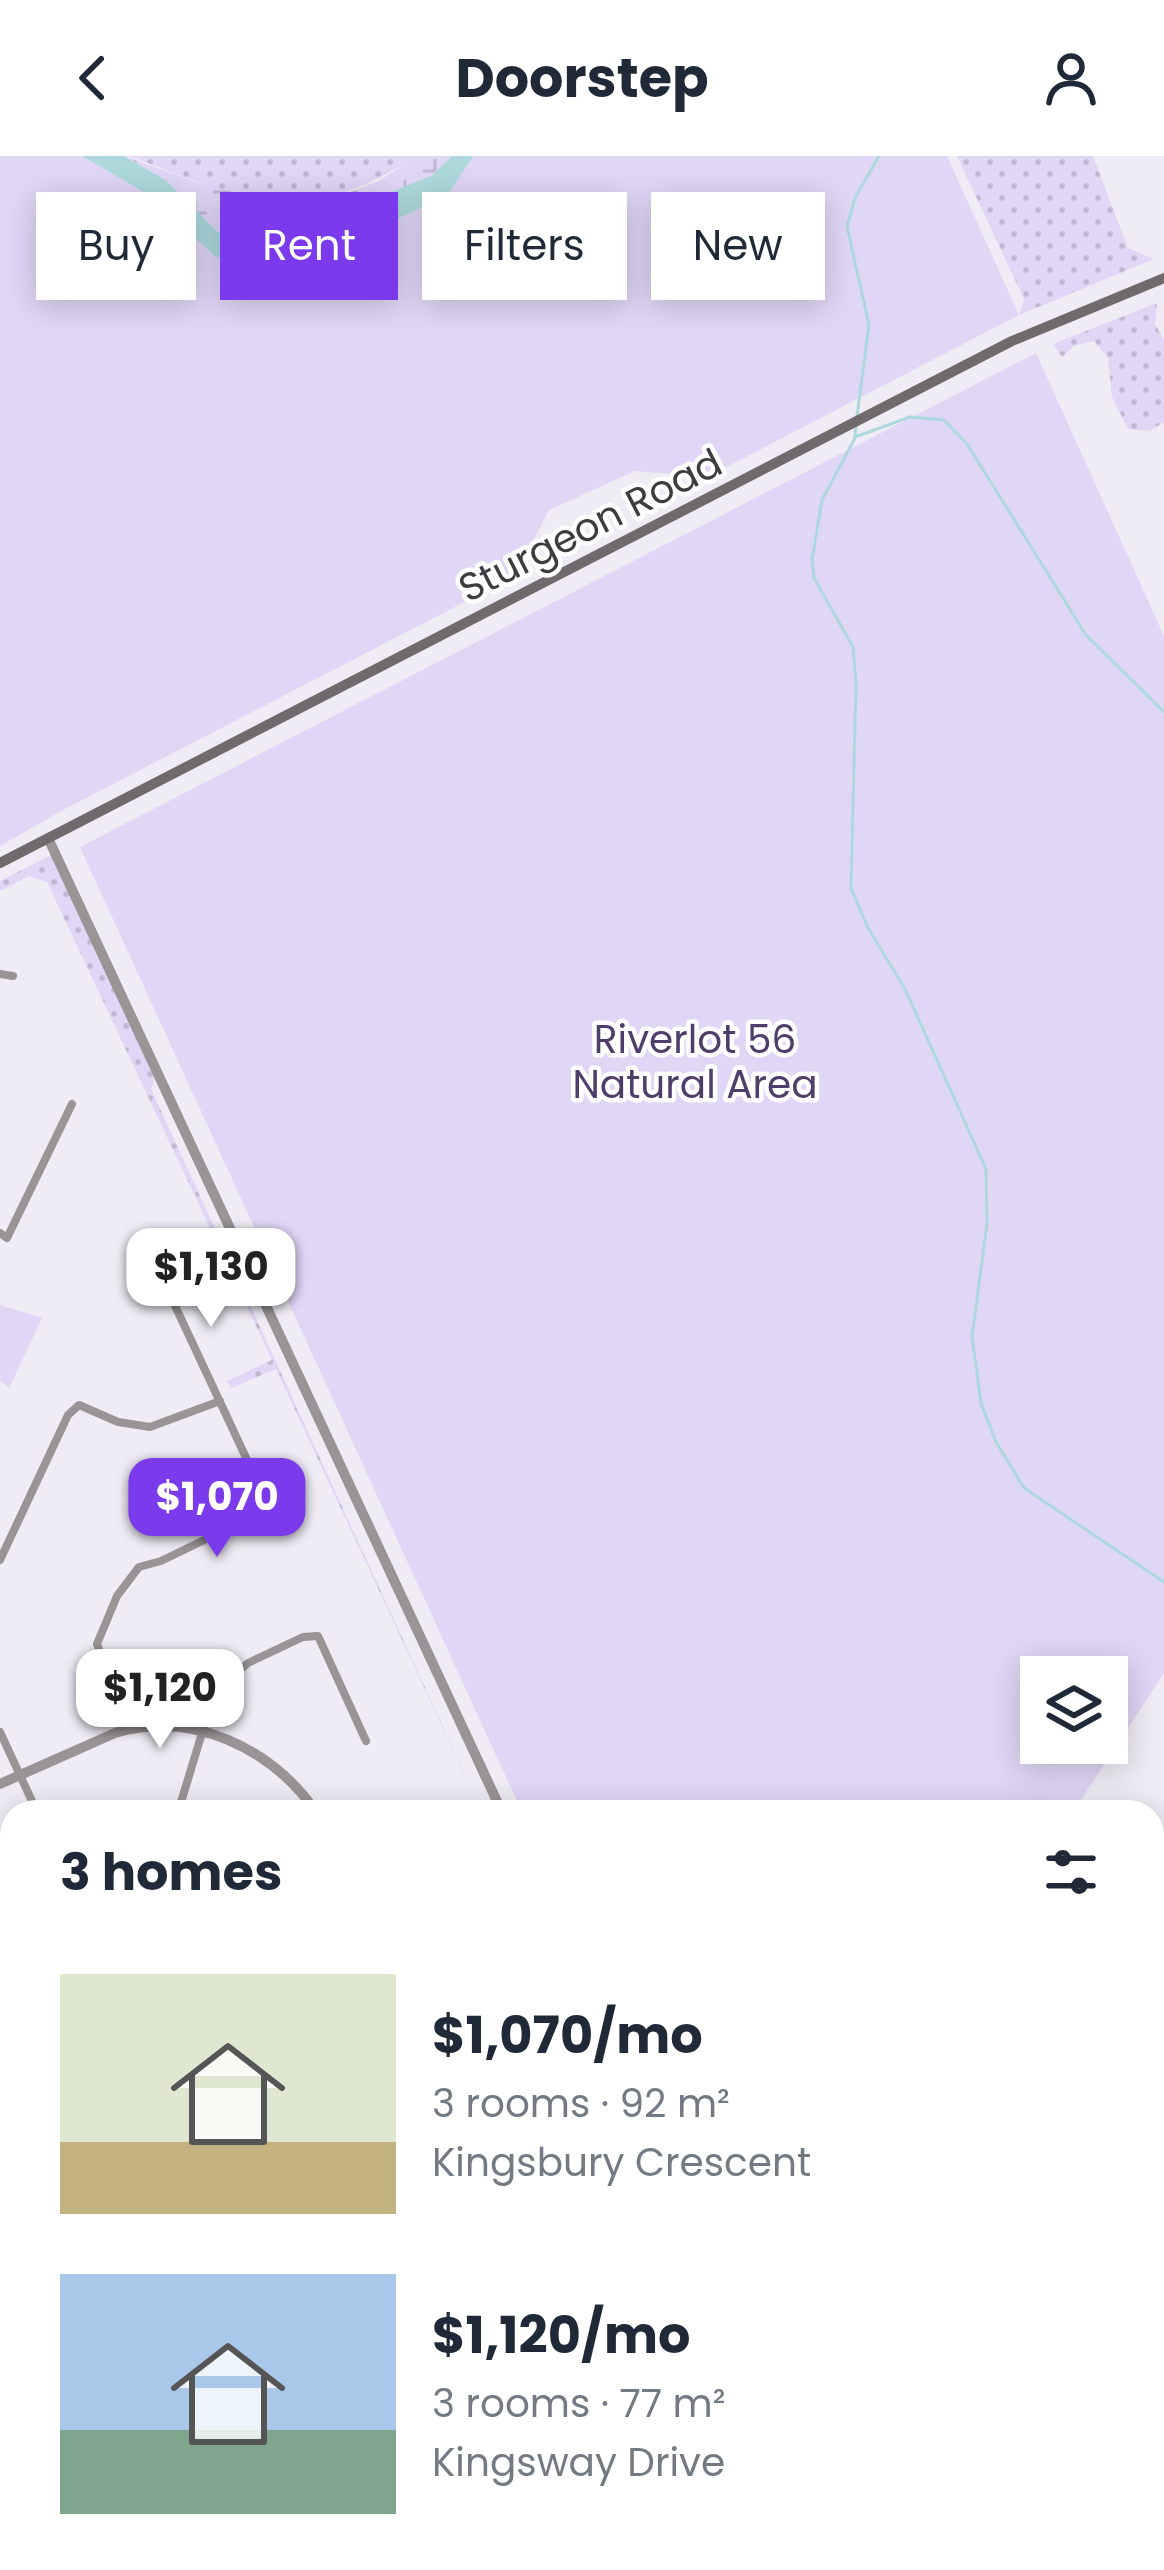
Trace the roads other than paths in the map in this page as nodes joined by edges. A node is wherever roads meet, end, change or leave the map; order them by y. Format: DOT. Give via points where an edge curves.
graph roads {
  1 [pos="1164,278"];
  2 [pos="48,838"];
  3 [pos="0,863"];
  4 [pos="0,974"];
  5 [pos="14,976"];
  6 [pos="72,1104"];
  7 [pos="0,1233"];
  8 [pos="163,1280"];
  9 [pos="220,1401"];
  10 [pos="0,1560"];
  11 [pos="130,1729"];
  12 [pos="202,1731"];
  13 [pos="0,1732"];
  14 [pos="366,1741"];
  15 [pos="20,1775"];
  16 [pos="0,1784"];
  17 [pos="31,1800"];
  18 [pos="182,1800"];
  19 [pos="307,1800"];
  20 [pos="496,1800"];
  1 -- 2 [label="main road, Sturgeon Road" via="1012,341"];
  2 -- 3 [label="main road, Sturgeon Road"];
  2 -- 20 [label="street"];
  4 -- 5 [label="street"];
  6 -- 7 [label="street" via="7,1238"];
  8 -- 9 [label="street"];
  9 -- 10 [label="street" via="150,1427 79,1405"];
  9 -- 11 [label="street" via="266,1510 139,1567 117,1596 97,1644"];
  11 -- 12 [label="street"];
  11 -- 15 [label="street"];
  12 -- 14 [label="street" via="219,1691 240,1668 318,1636"];
  12 -- 18 [label="street"];
  12 -- 19 [label="street" via="262,1756"];
  13 -- 15 [label="street"];
  15 -- 16 [label="street"];
  15 -- 17 [label="street"];
}
